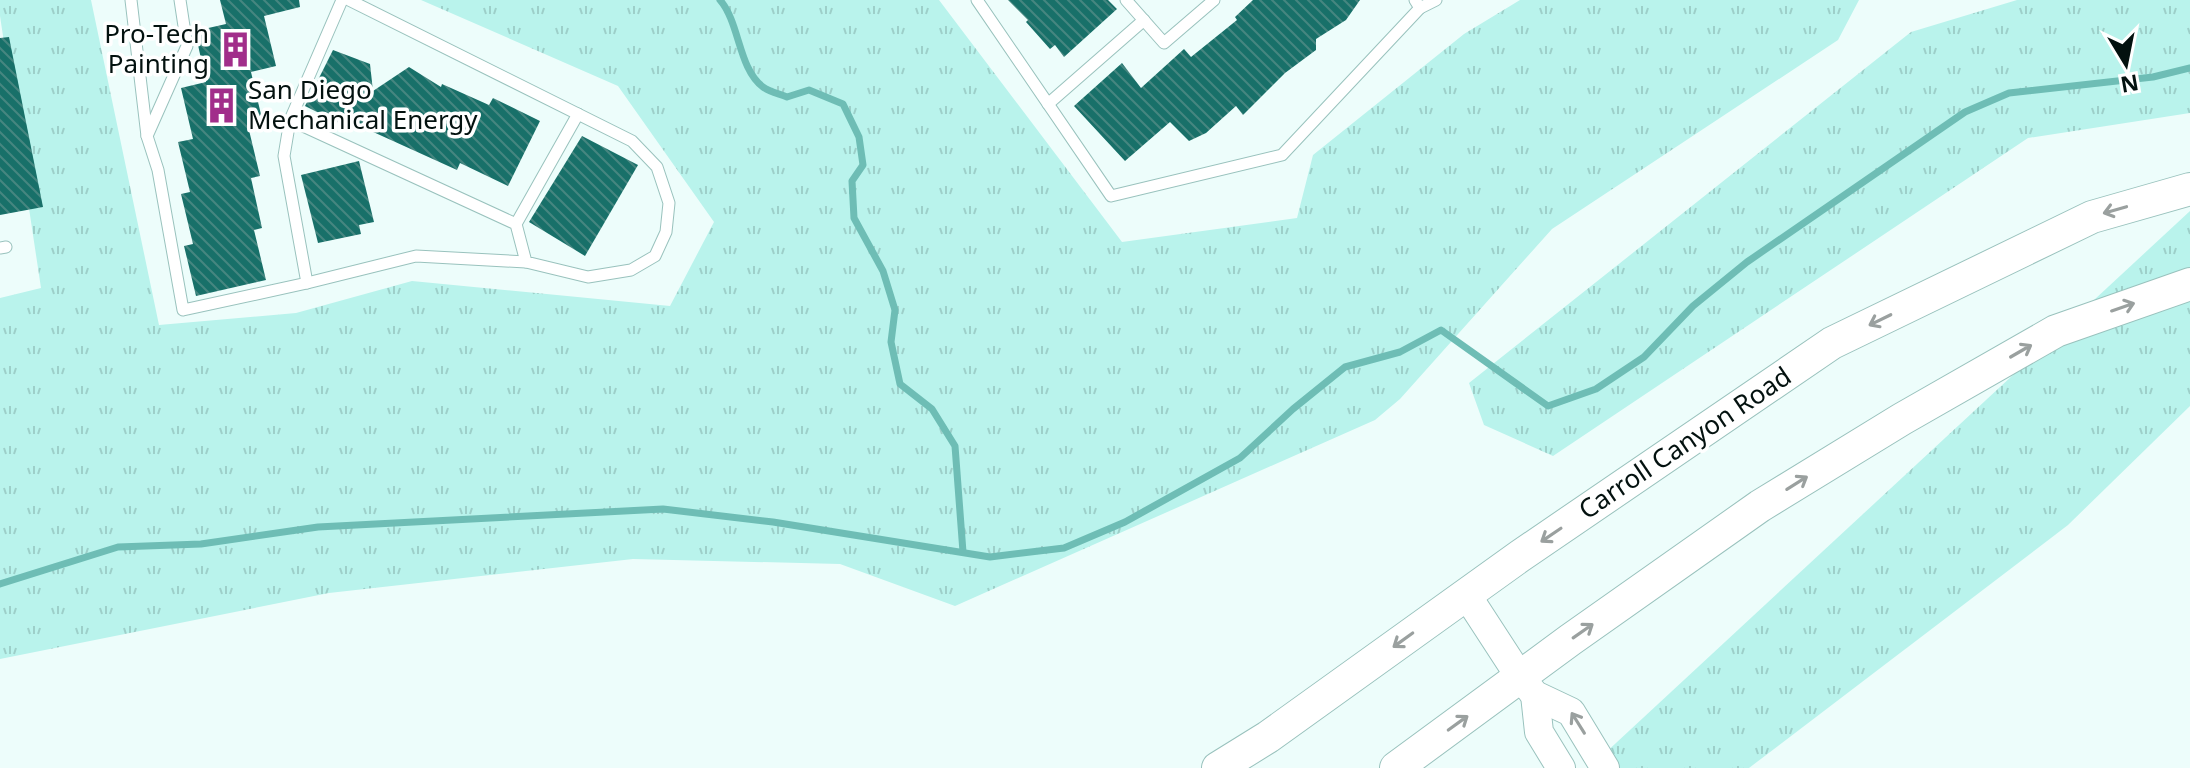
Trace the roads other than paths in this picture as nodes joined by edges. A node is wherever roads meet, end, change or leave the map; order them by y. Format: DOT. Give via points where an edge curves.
graph roads {
  1 [pos="131,0"];
  2 [pos="180,0"];
  3 [pos="342,0"];
  4 [pos="349,0"];
  5 [pos="977,0"];
  6 [pos="1126,0"];
  7 [pos="1214,0"];
  8 [pos="1436,0"];
  9 [pos="1417,4"];
  10 [pos="1144,20"];
  11 [pos="1048,104"];
  12 [pos="578,114"];
  13 [pos="290,120"];
  14 [pos="147,136"];
  15 [pos="2190,189"];
  16 [pos="516,224"];
  17 [pos="526,262"];
  18 [pos="307,283"];
  19 [pos="2190,284"];
  20 [pos="1466,594"];
  21 [pos="1528,686"];
  22 [pos="1218,768"];
  23 [pos="1396,768"];
  24 [pos="1561,768"];
  25 [pos="1605,768"];
  1 -- 14 [label="lane"];
  2 -- 14 [label="lane" via="187,46"];
  3 -- 13 [label="lane"];
  4 -- 12 [label="lane"];
  5 -- 11 [label="lane"];
  6 -- 10 [label="lane"];
  7 -- 10 [label="lane" via="1164,43"];
  8 -- 9 [label="lane"];
  9 -- 11 [label="lane" via="1282,155 1111,196"];
  10 -- 11 [label="lane"];
  12 -- 16 [label="lane"];
  12 -- 17 [label="lane" via="632,141 657,167 669,203 666,232 655,256 631,270 588,277"];
  13 -- 16 [label="lane"];
  13 -- 18 [label="lane" via="284,156"];
  14 -- 18 [label="lane" via="183,310"];
  15 -- 20 [label="main road, Carroll Canyon Road, one-way" via="2092,217 1832,343"];
  16 -- 17 [label="lane"];
  17 -- 18 [label="lane" via="416,256"];
  21 -- 19 [label="main road, one-way" via="1760,506 1902,419 2056,331"];
  20 -- 21 [label="street"];
  20 -- 22 [label="main road, Carroll Canyon Road, one-way"];
  23 -- 21 [label="main road, one-way"];
  21 -- 24 [label="street" via="1539,732"];
  25 -- 21 [label="street, one-way" via="1571,712"];
}
